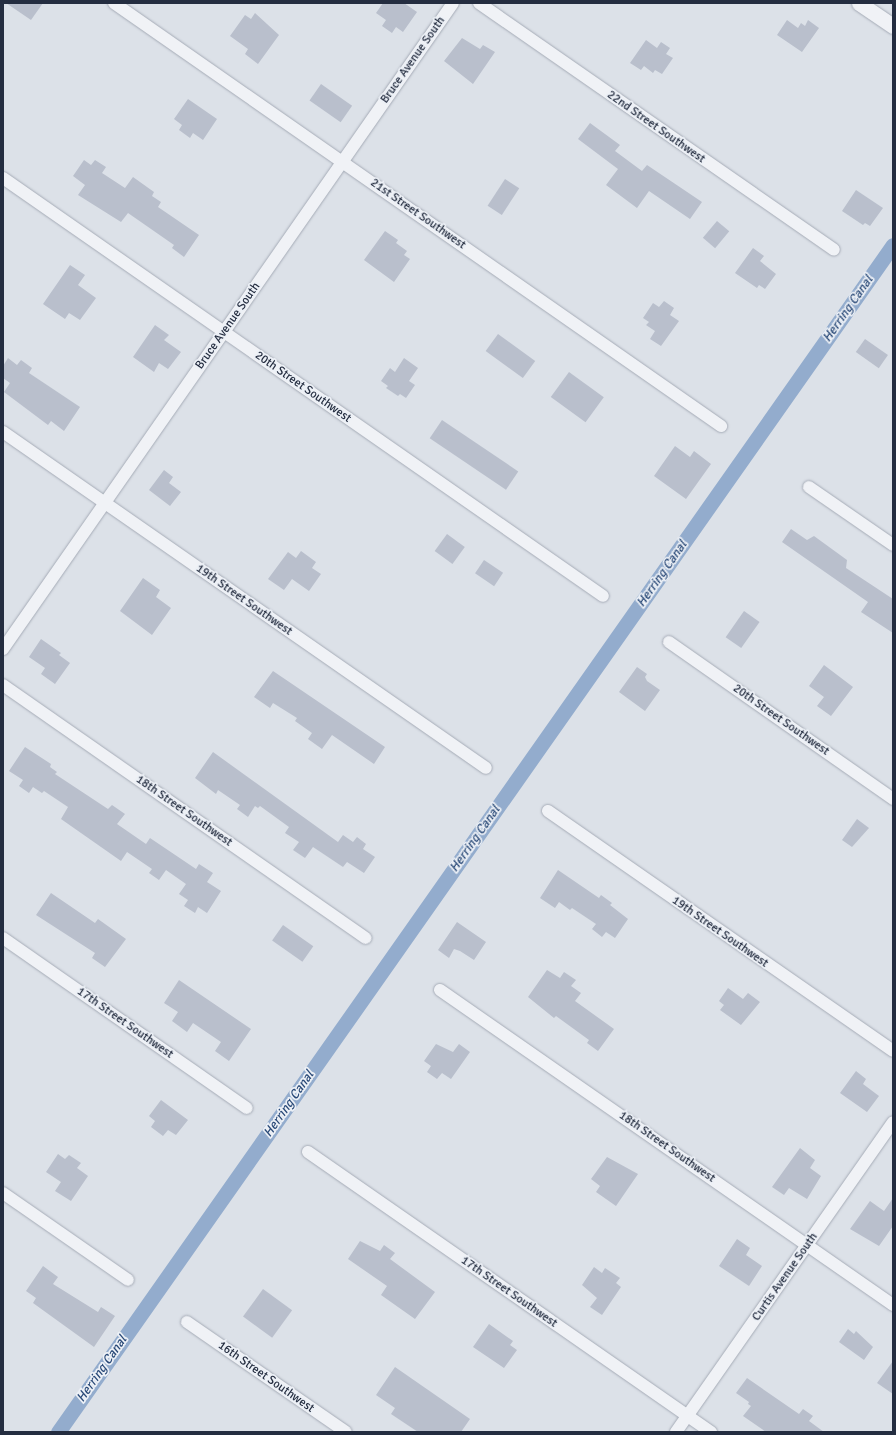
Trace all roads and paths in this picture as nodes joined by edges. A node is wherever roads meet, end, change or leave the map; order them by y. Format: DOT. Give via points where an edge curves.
graph roads {
  1 [pos="114,3"];
  2 [pos="453,3"];
  3 [pos="479,3"];
  4 [pos="859,3"];
  5 [pos="893,26"];
  6 [pos="342,162"];
  7 [pos="3,178"];
  8 [pos="834,250"];
  9 [pos="224,332"];
  10 [pos="721,426"];
  11 [pos="3,432"];
  12 [pos="809,486"];
  13 [pos="105,502"];
  14 [pos="893,545"];
  15 [pos="603,596"];
  16 [pos="668,642"];
  17 [pos="3,649"];
  18 [pos="3,685"];
  19 [pos="486,768"];
  20 [pos="893,799"];
  21 [pos="548,812"];
  22 [pos="3,938"];
  23 [pos="365,938"];
  24 [pos="440,990"];
  25 [pos="893,1052"];
  26 [pos="247,1108"];
  27 [pos="893,1122"];
  28 [pos="308,1152"];
  29 [pos="3,1193"];
  30 [pos="807,1245"];
  31 [pos="128,1280"];
  32 [pos="893,1305"];
  33 [pos="187,1322"];
  34 [pos="688,1416"];
  35 [pos="346,1432"];
  36 [pos="676,1432"];
  37 [pos="711,1432"];
  1 -- 6 [label="street, 21st Street Southwest"];
  2 -- 6 [label="street, Bruce Avenue South"];
  3 -- 8 [label="street, 22nd Street Southwest"];
  4 -- 5 [label="street"];
  6 -- 9 [label="street, Bruce Avenue South"];
  6 -- 10 [label="street, 21st Street Southwest"];
  7 -- 9 [label="street, 20th Street Southwest"];
  9 -- 13 [label="street, Bruce Avenue South"];
  9 -- 15 [label="street, 20th Street Southwest"];
  11 -- 13 [label="street, 19th Street Southwest"];
  12 -- 14 [label="street"];
  13 -- 17 [label="street, Bruce Avenue South"];
  13 -- 19 [label="street, 19th Street Southwest"];
  16 -- 20 [label="street, 20th Street Southwest"];
  18 -- 23 [label="street, 18th Street Southwest"];
  21 -- 25 [label="street, 19th Street Southwest"];
  22 -- 26 [label="street, 17th Street Southwest"];
  24 -- 30 [label="street, 18th Street Southwest"];
  27 -- 30 [label="street, Curtis Avenue South"];
  28 -- 34 [label="street, 17th Street Southwest"];
  29 -- 31 [label="street"];
  30 -- 32 [label="street, 18th Street Southwest"];
  30 -- 34 [label="street, Curtis Avenue South"];
  33 -- 35 [label="street, 16th Street Southwest"];
  34 -- 36 [label="street, Curtis Avenue South"];
  34 -- 37 [label="street, 17th Street Southwest"];
}
